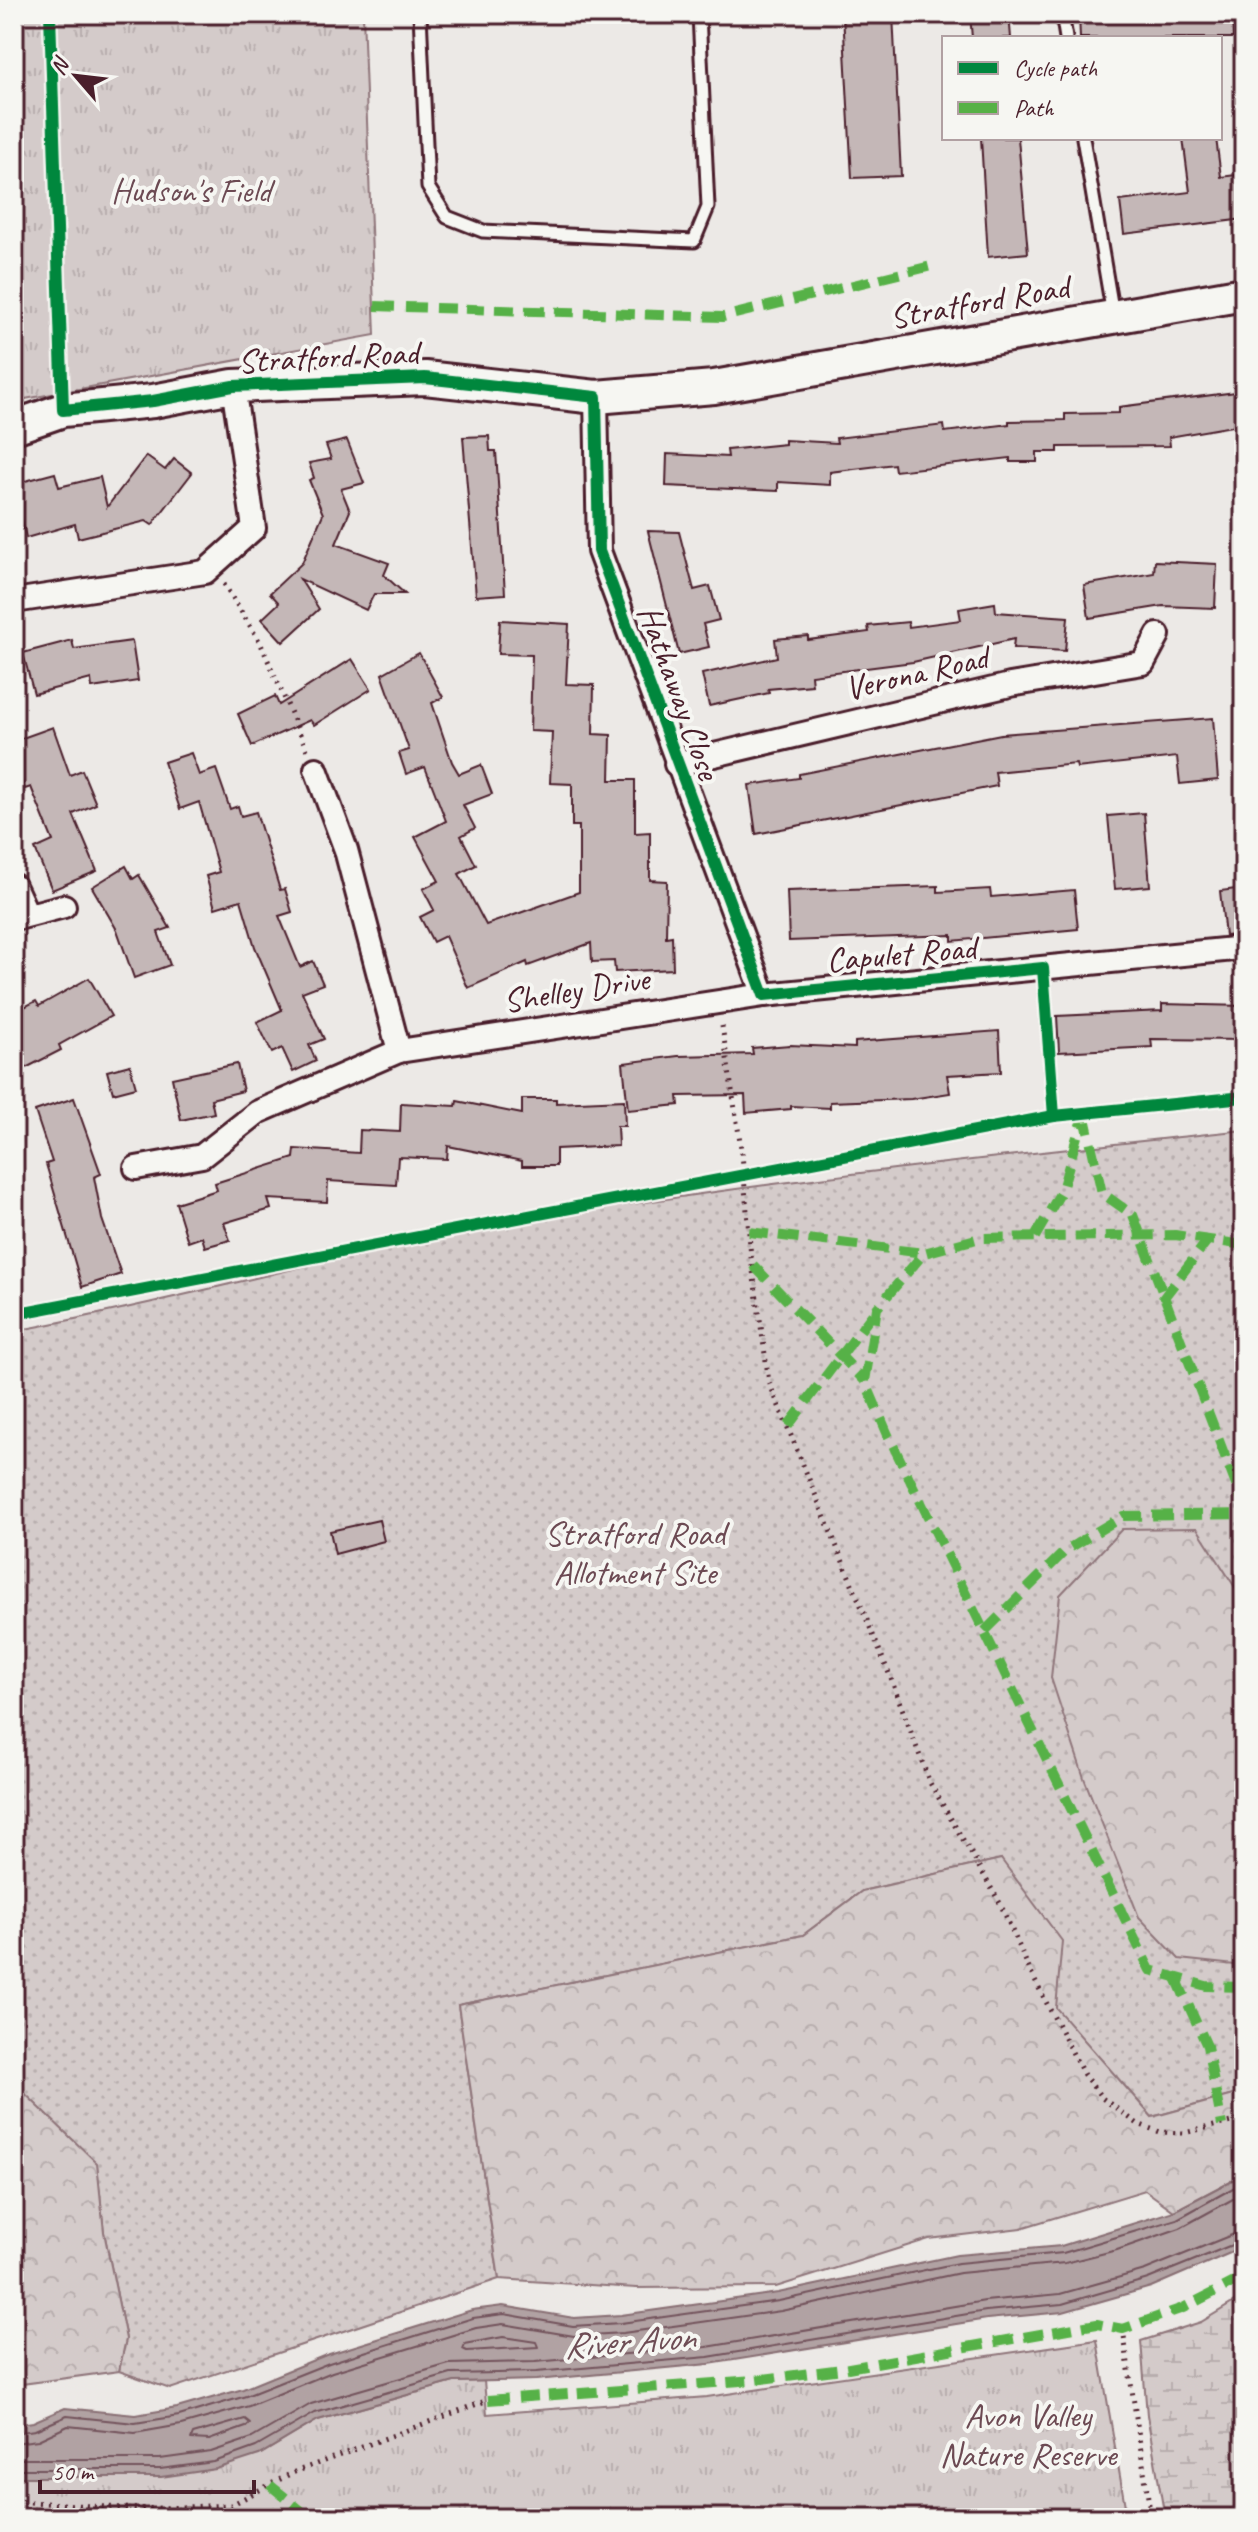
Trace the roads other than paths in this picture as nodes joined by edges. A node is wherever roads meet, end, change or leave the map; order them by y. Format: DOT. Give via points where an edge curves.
graph roads {
  1 [pos="420,14"];
  2 [pos="699,14"];
  3 [pos="1062,14"];
  4 [pos="1066,36"];
  5 [pos="1083,140"];
  6 [pos="1244,294"];
  7 [pos="1113,315"];
  8 [pos="233,386"];
  9 [pos="596,397"];
  10 [pos="14,427"];
  11 [pos="14,601"];
  12 [pos="1158,635"];
  13 [pos="676,764"];
  14 [pos="316,769"];
  15 [pos="14,886"];
  16 [pos="64,906"];
  17 [pos="20,916"];
  18 [pos="1244,948"];
  19 [pos="764,995"];
  20 [pos="399,1051"];
  21 [pos="136,1168"];
  1 -- 2 [label="lane" via="428,187 447,217 483,231 694,241 708,207"];
  3 -- 4 [label="lane"];
  5 -- 7 [label="lane"];
  6 -- 7 [label="street, Stratford Road"];
  7 -- 9 [label="street, Stratford Road" via="714,387"];
  8 -- 9 [label="street, Stratford Road" via="425,378"];
  8 -- 10 [label="street, Stratford Road" via="63,410"];
  8 -- 11 [label="street" via="254,528 205,572"];
  9 -- 13 [label="street, Hathaway Close" via="599,551"];
  12 -- 13 [label="street, Verona Road" via="1143,663 1010,685"];
  13 -- 19 [label="street, Hathaway Close"];
  14 -- 20 [label="street" via="346,850"];
  15 -- 17 [label="street"];
  16 -- 17 [label="street"];
  18 -- 19 [label="street, Capulet Road"];
  19 -- 20 [label="street, Shelley Drive"];
  20 -- 21 [label="street, Shelley Drive" via="258,1112 202,1156"];
}
